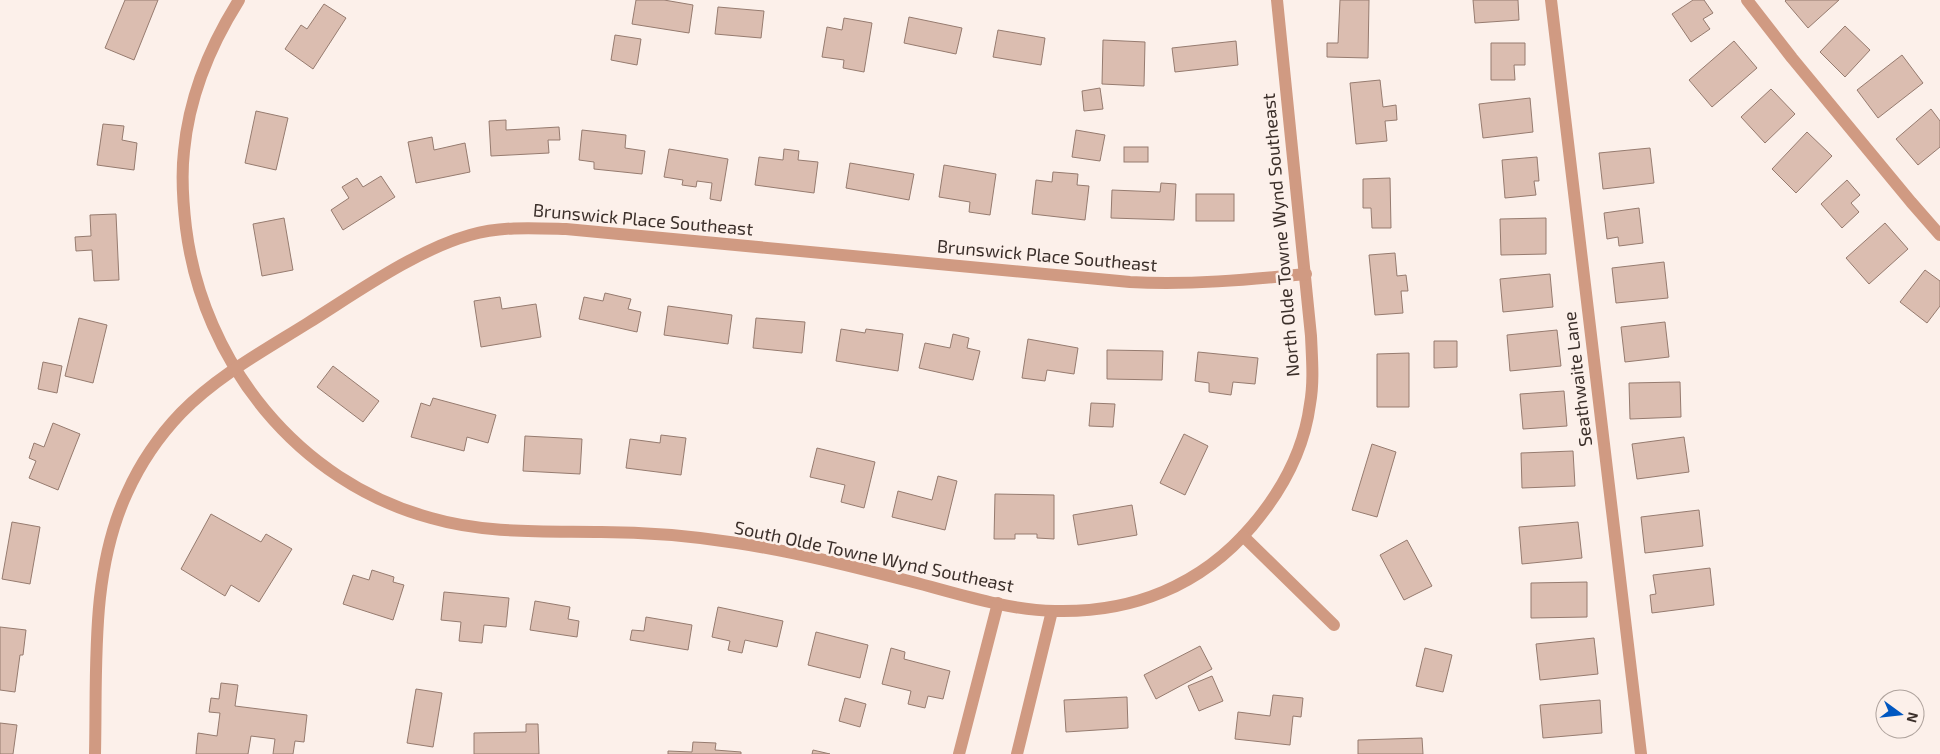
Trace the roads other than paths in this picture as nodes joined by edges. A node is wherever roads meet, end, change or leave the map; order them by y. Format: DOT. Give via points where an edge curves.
graph roads {
  1 [pos="238,0"];
  2 [pos="1276,0"];
  3 [pos="1551,0"];
  4 [pos="1747,0"];
  5 [pos="1940,234"];
  6 [pos="1306,274"];
  7 [pos="234,370"];
  8 [pos="1243,536"];
  9 [pos="998,603"];
  10 [pos="1052,611"];
  11 [pos="1334,624"];
  12 [pos="95,754"];
  13 [pos="960,754"];
  14 [pos="1017,754"];
  15 [pos="1641,754"];
  1 -- 7 [label="street, South Olde Towne Wynd Southeast" via="224,23 198,84 184,150 182,180 194,271 211,323"];
  2 -- 6 [label="street, North Olde Towne Wynd Southeast"];
  3 -- 15 [label="street, Seathwaite Lane"];
  4 -- 5 [label="street"];
  6 -- 7 [label="street, Brunswick Place Southeast" via="1165,284 601,231 502,229 470,235 411,261"];
  6 -- 8 [label="street, North Olde Towne Wynd Southeast" via="1312,376 1305,431 1280,487"];
  7 -- 9 [label="street, South Olde Towne Wynd Southeast" via="267,412 305,451 354,486 424,516 496,529 692,536 836,563"];
  7 -- 12 [label="street, Brunswick Place Southeast" via="182,412 162,435 127,492 115,522 101,587"];
  8 -- 10 [label="street, North Olde Towne Wynd Southeast" via="1195,577 1146,599 1113,607"];
  8 -- 11 [label="street"];
  9 -- 10 [label="street, South Olde Towne Wynd Southeast"];
  9 -- 13 [label="street"];
  10 -- 14 [label="street"];
}
